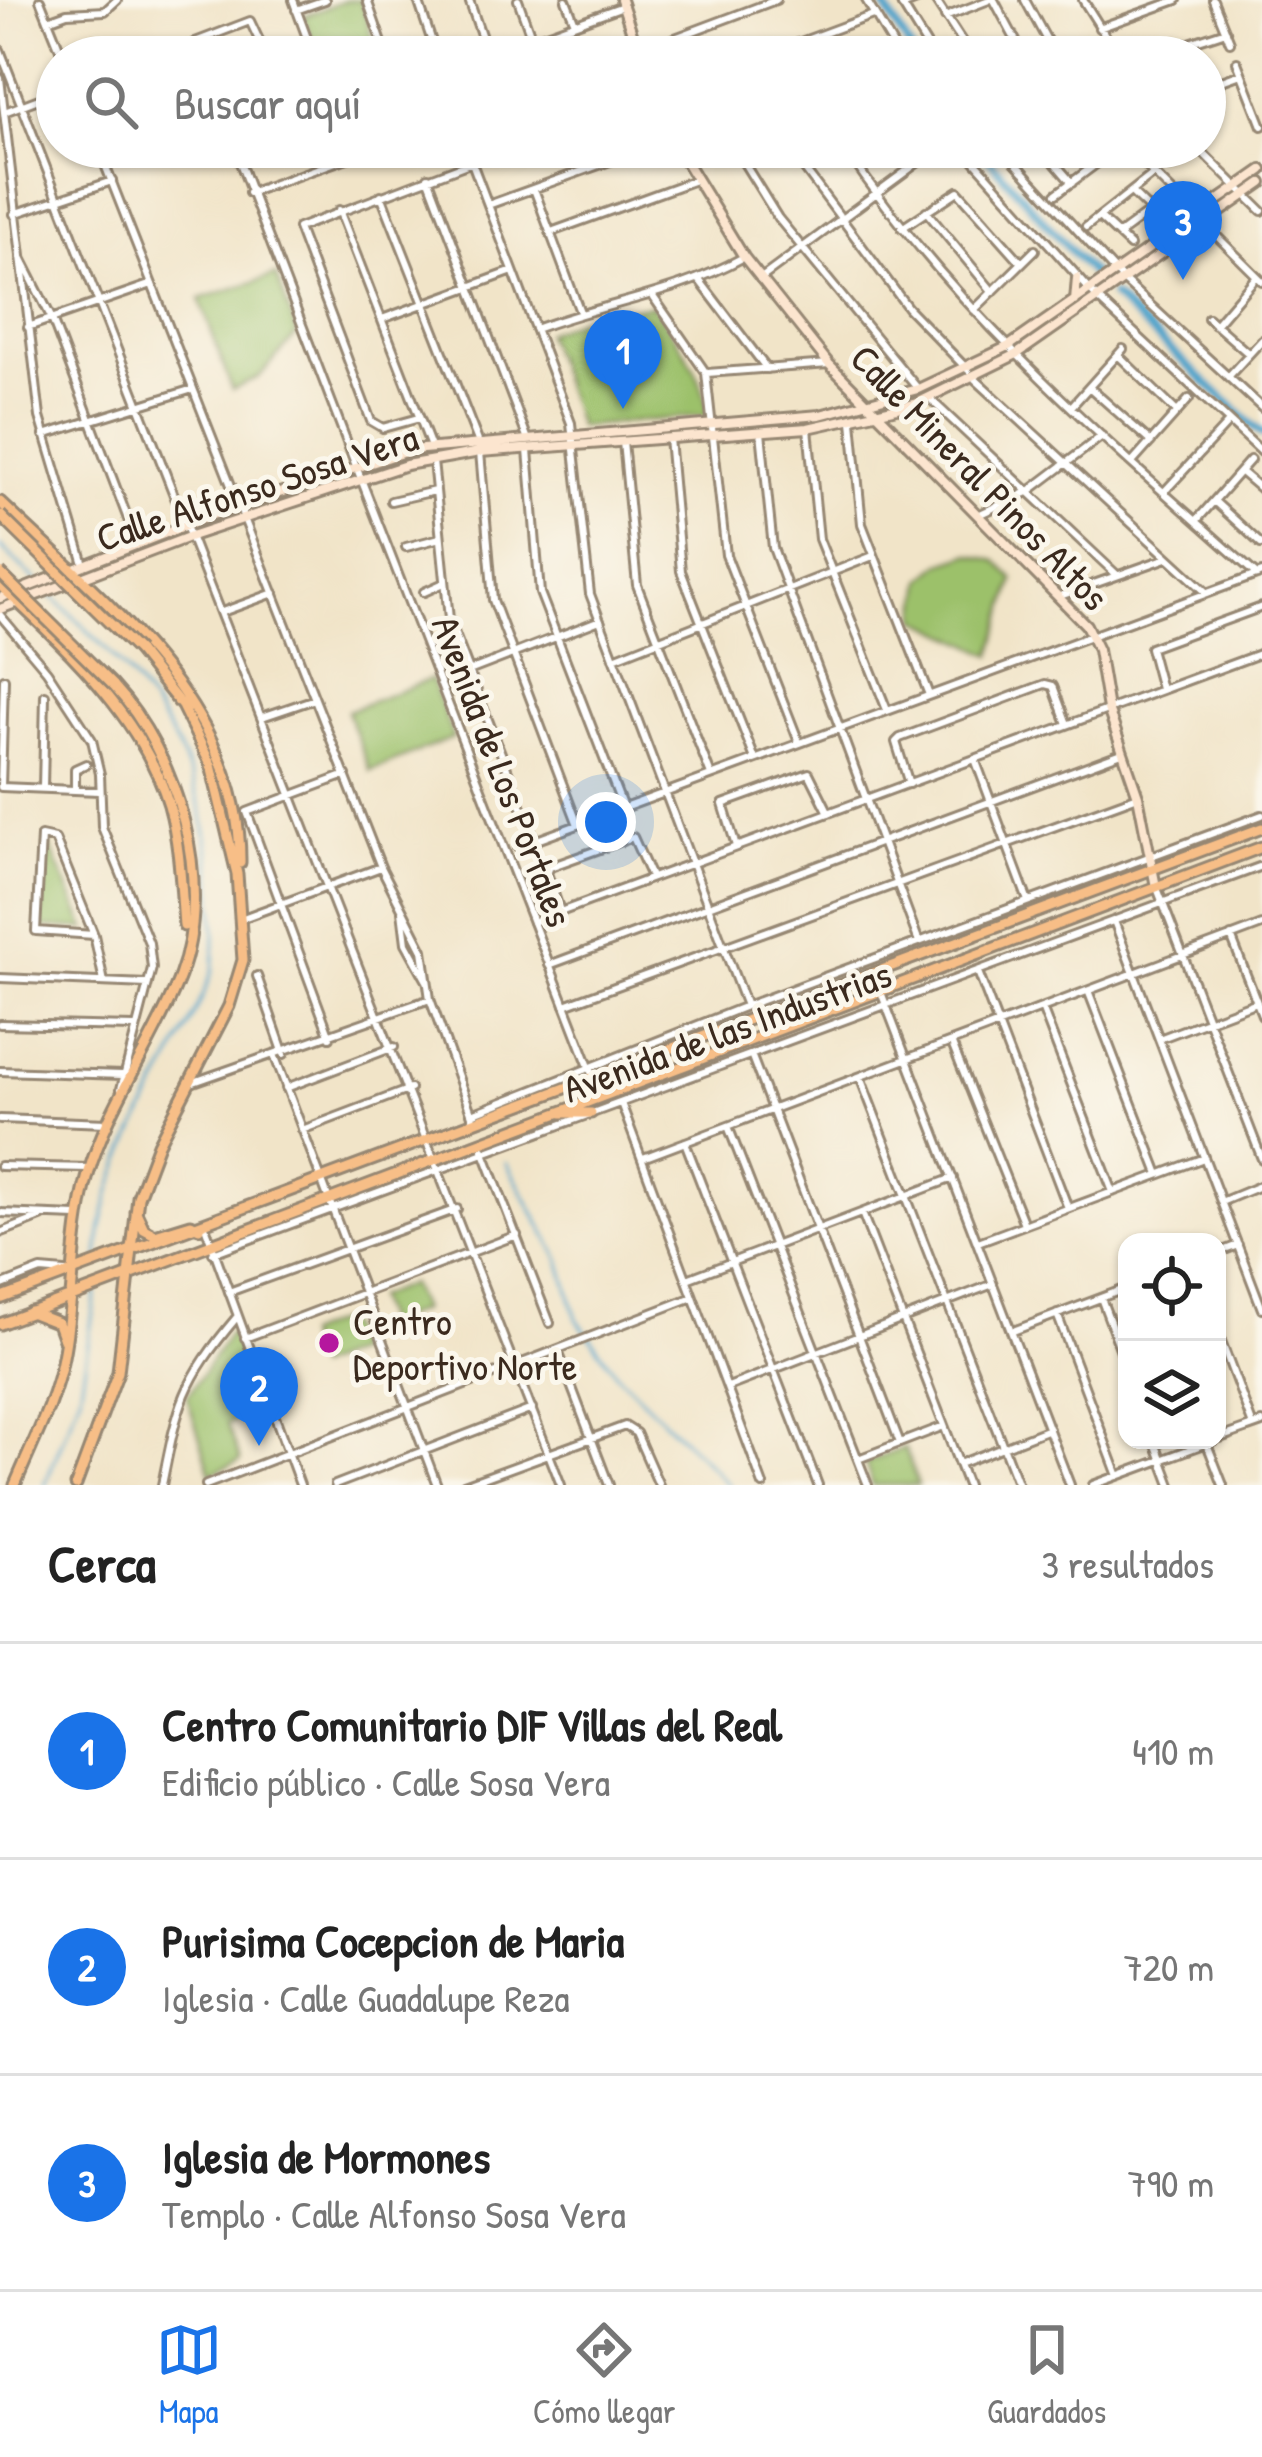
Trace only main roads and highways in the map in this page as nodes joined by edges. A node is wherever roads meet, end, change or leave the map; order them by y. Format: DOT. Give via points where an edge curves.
graph roads {
  1 [pos="622,3"];
  2 [pos="633,36"];
  3 [pos="688,168"];
  4 [pos="1262,170"];
  5 [pos="1262,183"];
  6 [pos="1195,219"];
  7 [pos="1078,278"];
  8 [pos="1094,295"];
  9 [pos="1075,302"];
  10 [pos="1013,350"];
  11 [pos="865,406"];
  12 [pos="874,416"];
  13 [pos="715,429"];
  14 [pos="575,440"];
  15 [pos="0,502"];
  16 [pos="0,515"];
  17 [pos="125,548"];
  18 [pos="130,559"];
  19 [pos="70,569"];
  20 [pos="0,573"];
  21 [pos="80,577"];
  22 [pos="0,585"];
  23 [pos="12,597"];
  24 [pos="0,612"];
  25 [pos="1262,828"];
  26 [pos="1262,847"];
  27 [pos="1150,871"];
  28 [pos="237,874"];
  29 [pos="1156,886"];
  30 [pos="188,943"];
  31 [pos="551,1113"];
  32 [pos="591,1113"];
  33 [pos="134,1209"];
  34 [pos="202,1227"];
  35 [pos="128,1255"];
  36 [pos="71,1272"];
  37 [pos="127,1277"];
  38 [pos="71,1297"];
  39 [pos="0,1299"];
  40 [pos="30,1312"];
  41 [pos="0,1324"];
  42 [pos="65,1344"];
  43 [pos="15,1485"];
  44 [pos="76,1485"];
  1 -- 2 [label="main road"];
  3 -- 11 [label="main road, Calle Mineral Pinos Altos" via="760,278"];
  4 -- 6 [label="main road"];
  5 -- 6 [label="main road"];
  6 -- 8 [label="main road"];
  7 -- 9 [label="main road"];
  8 -- 9 [label="main road"];
  8 -- 10 [label="main road, Calle Alfonso Sosa Vera"];
  9 -- 10 [label="main road"];
  10 -- 11 [label="main road"];
  10 -- 12 [label="main road, Calle Alfonso Sosa Vera" via="975,379"];
  11 -- 12 [label="main road, Calle Mineral Pinos Altos"];
  11 -- 13 [label="main road"];
  12 -- 13 [label="main road, Calle Alfonso Sosa Vera" via="761,432"];
  12 -- 27 [label="main road, Calle Mineral Pinos Altos" via="1093,636 1138,796"];
  13 -- 14 [label="main road"];
  13 -- 14 [label="main road, Calle Alfonso Sosa Vera" via="669,439"];
  14 -- 17 [label="main road, Calle Alfonso Sosa Vera" via="431,446"];
  14 -- 18 [label="main road, Calle Alfonso Sosa Vera" via="433,459"];
  15 -- 19 [label="main road"];
  16 -- 28 [label="main road, bridge" via="138,652 196,732 219,790"];
  17 -- 18 [label="main road"];
  17 -- 19 [label="main road, Calle Alfonso Sosa Vera"];
  18 -- 21 [label="main road, Calle Alfonso Sosa Vera"];
  19 -- 21 [label="main road"];
  19 -- 23 [label="main road, Calle Alfonso Sosa Vera, bridge"];
  20 -- 30 [label="main road, bridge" via="113,685 155,740 178,795 188,856"];
  21 -- 23 [label="main road, Calle Alfonso Sosa Vera, bridge"];
  21 -- 28 [label="main road" via="197,713 228,785"];
  22 -- 23 [label="main road"];
  23 -- 24 [label="main road, Calle Alfonso Sosa Vera"];
  23 -- 30 [label="main road" via="114,704 147,753 175,829"];
  25 -- 27 [label="main road, Avenida de las Industrias"];
  26 -- 29 [label="main road, Avenida de las Industrias"];
  27 -- 29 [label="main road, Calle Mineral Pinos Altos"];
  27 -- 34 [label="main road, Avenida de las Industrias"];
  28 -- 33 [label="main road" via="238,982"];
  29 -- 31 [label="main road, Avenida de las Industrias"];
  30 -- 36 [label="main road" via="179,979 90,1168"];
  31 -- 32 [label="main road"];
  31 -- 37 [label="main road, Avenida de las Industrias"];
  33 -- 34 [label="main road" via="155,1235"];
  33 -- 35 [label="main road"];
  34 -- 35 [label="main road, Avenida de las Industrias"];
  35 -- 36 [label="main road, Avenida de las Industrias"];
  35 -- 37 [label="main road"];
  36 -- 38 [label="main road"];
  36 -- 39 [label="main road, Avenida de las Industrias"];
  37 -- 38 [label="main road, Avenida de las Industrias"];
  37 -- 44 [label="main road" via="118,1372"];
  38 -- 40 [label="main road, Avenida de las Industrias"];
  38 -- 42 [label="main road"];
  40 -- 41 [label="main road, Avenida de las Industrias"];
  40 -- 42 [label="main road" via="58,1323"];
  42 -- 43 [label="main road"];
}
